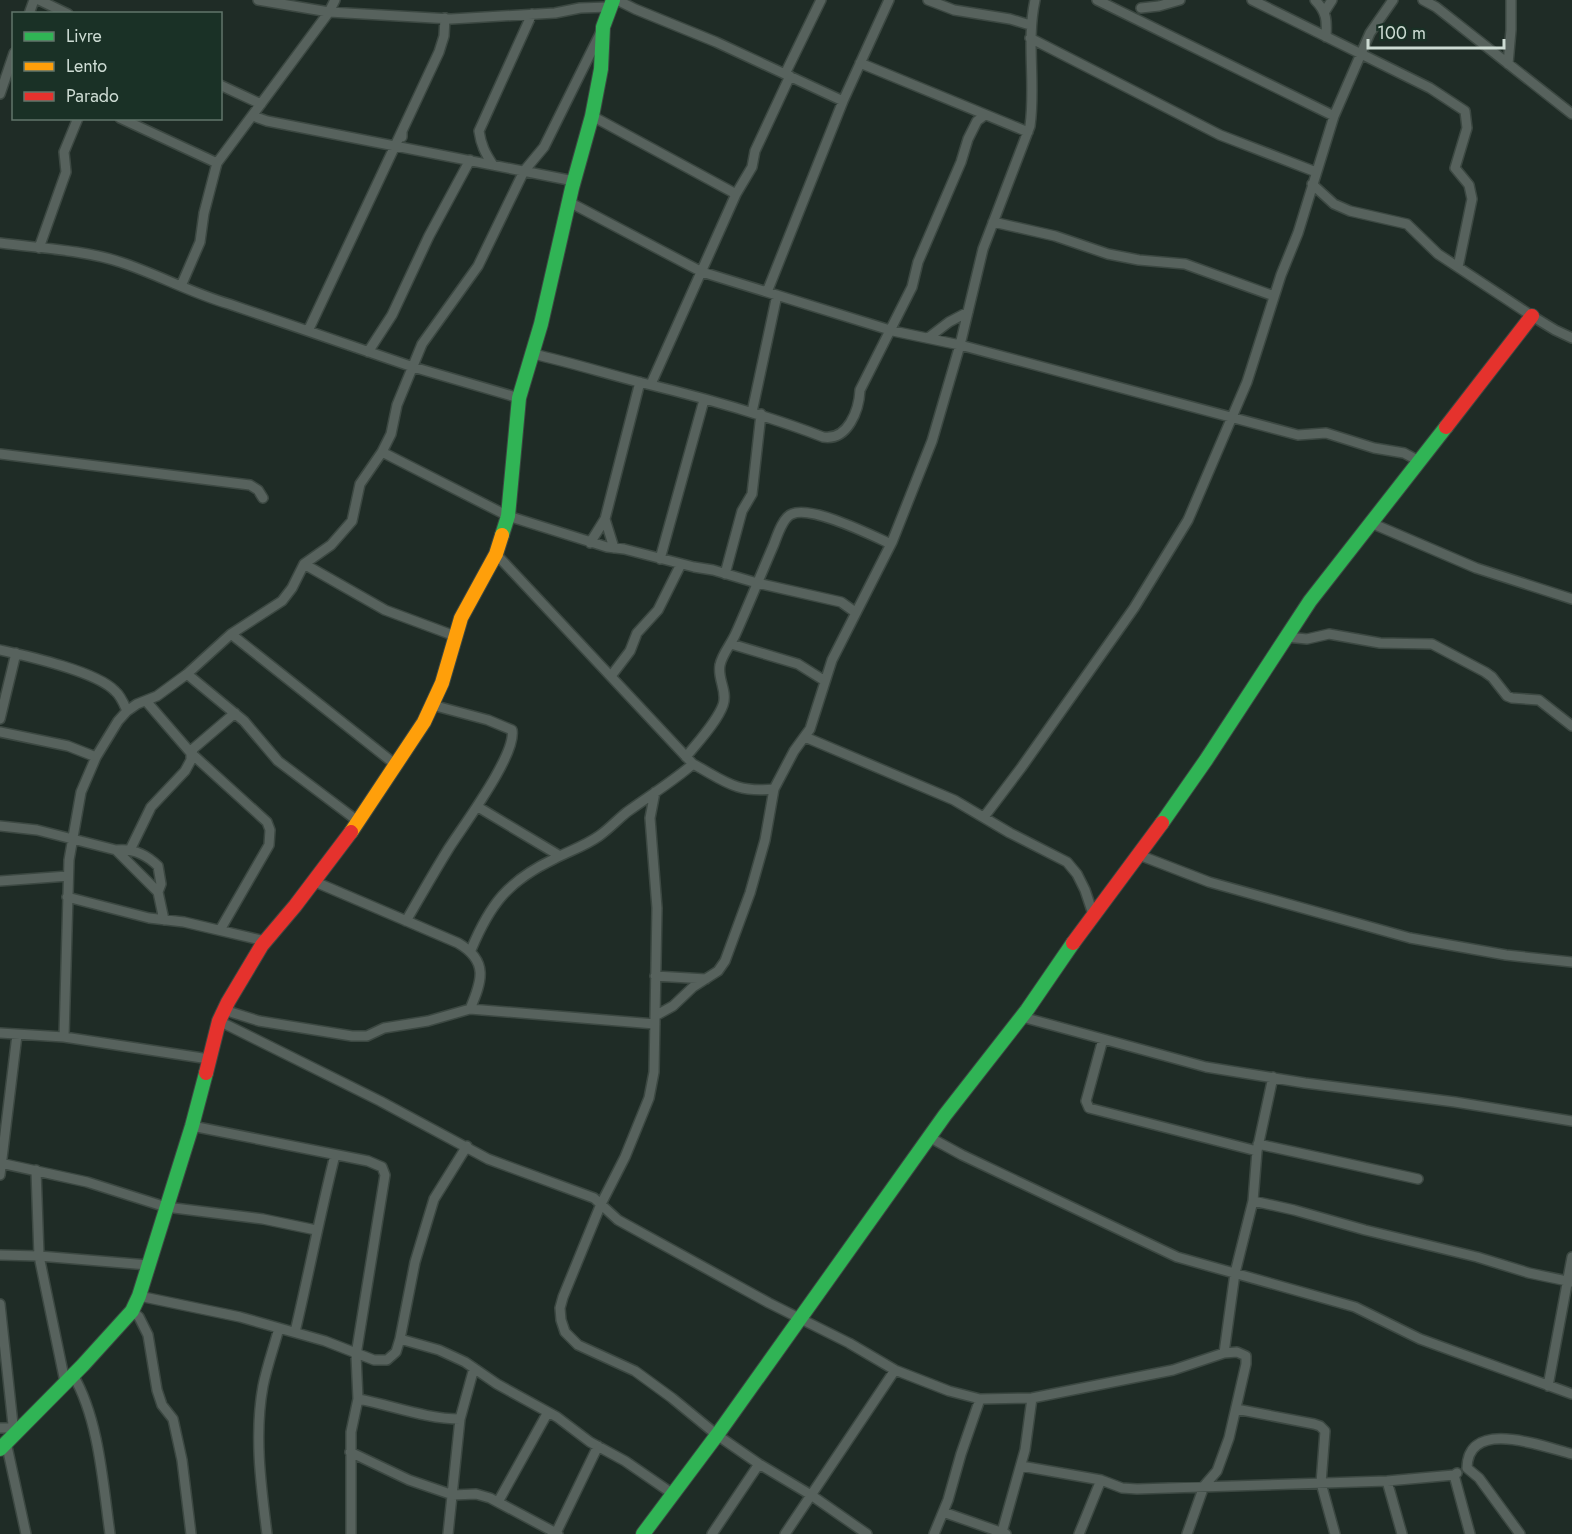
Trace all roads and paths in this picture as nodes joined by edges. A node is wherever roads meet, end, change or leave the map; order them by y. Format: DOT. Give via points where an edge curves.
graph roads {
  1 [pos="39,0"];
  2 [pos="258,0"];
  3 [pos="335,0"];
  4 [pos="821,0"];
  5 [pos="889,0"];
  6 [pos="928,0"];
  7 [pos="1035,0"];
  8 [pos="1097,0"];
  9 [pos="1252,0"];
  10 [pos="1316,0"];
  11 [pos="1332,0"];
  12 [pos="1393,0"];
  13 [pos="1423,0"];
  14 [pos="1511,0"];
  15 [pos="613,2"];
  16 [pos="1167,2"];
  17 [pos="1143,4"];
  18 [pos="1325,11"];
  19 [pos="64,12"];
  20 [pos="329,12"];
  21 [pos="532,14"];
  22 [pos="445,18"];
  23 [pos="1135,19"];
  24 [pos="1030,25"];
  25 [pos="603,27"];
  26 [pos="1030,38"];
  27 [pos="1326,38"];
  28 [pos="1360,54"];
  29 [pos="860,63"];
  30 [pos="1508,64"];
  31 [pos="11,69"];
  32 [pos="788,75"];
  33 [pos="222,86"];
  34 [pos="0,94"];
  35 [pos="843,101"];
  36 [pos="261,104"];
  37 [pos="1572,114"];
  38 [pos="985,115"];
  39 [pos="253,116"];
  40 [pos="592,116"];
  41 [pos="1334,116"];
  42 [pos="77,120"];
  43 [pos="124,120"];
  44 [pos="1028,132"];
  45 [pos="398,147"];
  46 [pos="470,160"];
  47 [pos="217,163"];
  48 [pos="493,165"];
  49 [pos="524,171"];
  50 [pos="1316,172"];
  51 [pos="574,181"];
  52 [pos="1312,184"];
  53 [pos="736,194"];
  54 [pos="1327,197"];
  55 [pos="569,202"];
  56 [pos="1307,204"];
  57 [pos="993,222"];
  58 [pos="0,243"];
  59 [pos="39,248"];
  60 [pos="1458,267"];
  61 [pos="702,272"];
  62 [pos="182,286"];
  63 [pos="772,293"];
  64 [pos="1275,296"];
  65 [pos="968,312"];
  66 [pos="1532,316"];
  67 [pos="890,330"];
  68 [pos="309,331"];
  69 [pos="928,338"];
  70 [pos="1572,338"];
  71 [pos="960,345"];
  72 [pos="368,352"];
  73 [pos="533,354"];
  74 [pos="413,367"];
  75 [pos="640,382"];
  76 [pos="651,384"];
  77 [pos="519,398"];
  78 [pos="704,400"];
  79 [pos="756,413"];
  80 [pos="1232,417"];
  81 [pos="382,452"];
  82 [pos="0,454"];
  83 [pos="1419,461"];
  84 [pos="263,498"];
  85 [pos="508,516"];
  86 [pos="605,519"];
  87 [pos="1371,523"];
  88 [pos="590,543"];
  89 [pos="891,544"];
  90 [pos="614,548"];
  91 [pos="496,554"];
  92 [pos="660,559"];
  93 [pos="304,564"];
  94 [pos="681,564"];
  95 [pos="725,574"];
  96 [pos="757,584"];
  97 [pos="1572,599"];
  98 [pos="855,612"];
  99 [pos="231,634"];
  100 [pos="455,636"];
  101 [pos="1286,637"];
  102 [pos="731,644"];
  103 [pos="0,650"];
  104 [pos="16,653"];
  105 [pos="187,674"];
  106 [pos="610,676"];
  107 [pos="825,681"];
  108 [pos="146,700"];
  109 [pos="432,705"];
  110 [pos="127,711"];
  111 [pos="235,713"];
  112 [pos="0,719"];
  113 [pos="1572,726"];
  114 [pos="0,732"];
  115 [pos="805,737"];
  116 [pos="191,753"];
  117 [pos="96,757"];
  118 [pos="690,760"];
  119 [pos="396,765"];
  120 [pos="774,789"];
  121 [pos="656,792"];
  122 [pos="478,807"];
  123 [pos="984,817"];
  124 [pos="359,822"];
  125 [pos="0,826"];
  126 [pos="72,838"];
  127 [pos="116,850"];
  128 [pos="130,850"];
  129 [pos="1139,855"];
  130 [pos="560,856"];
  131 [pos="68,876"];
  132 [pos="0,881"];
  133 [pos="313,881"];
  134 [pos="158,892"];
  135 [pos="67,897"];
  136 [pos="1093,914"];
  137 [pos="164,920"];
  138 [pos="406,921"];
  139 [pos="220,930"];
  140 [pos="265,941"];
  141 [pos="471,950"];
  142 [pos="1572,962"];
  143 [pos="655,976"];
  144 [pos="706,980"];
  145 [pos="470,1009"];
  146 [pos="222,1016"];
  147 [pos="1022,1017"];
  148 [pos="655,1020"];
  149 [pos="0,1034"];
  150 [pos="17,1035"];
  151 [pos="64,1037"];
  152 [pos="1103,1039"];
  153 [pos="209,1059"];
  154 [pos="1273,1077"];
  155 [pos="1572,1121"];
  156 [pos="192,1125"];
  157 [pos="929,1137"];
  158 [pos="467,1146"];
  159 [pos="1258,1148"];
  160 [pos="335,1155"];
  161 [pos="1,1163"];
  162 [pos="36,1170"];
  163 [pos="0,1175"];
  164 [pos="1418,1179"];
  165 [pos="1252,1201"];
  166 [pos="601,1204"];
  167 [pos="166,1207"];
  168 [pos="316,1230"];
  169 [pos="0,1255"];
  170 [pos="39,1256"];
  171 [pos="1572,1257"];
  172 [pos="148,1265"];
  173 [pos="1235,1273"];
  174 [pos="1570,1281"];
  175 [pos="139,1296"];
  176 [pos="0,1304"];
  177 [pos="132,1311"];
  178 [pos="799,1319"];
  179 [pos="279,1328"];
  180 [pos="295,1332"];
  181 [pos="400,1339"];
  182 [pos="1224,1353"];
  183 [pos="356,1355"];
  184 [pos="474,1368"];
  185 [pos="895,1370"];
  186 [pos="69,1379"];
  187 [pos="4,1380"];
  188 [pos="1548,1386"];
  189 [pos="1572,1395"];
  190 [pos="1032,1398"];
  191 [pos="980,1399"];
  192 [pos="357,1400"];
  193 [pos="1236,1409"];
  194 [pos="548,1412"];
  195 [pos="460,1419"];
  196 [pos="0,1428"];
  197 [pos="717,1435"];
  198 [pos="8,1438"];
  199 [pos="598,1446"];
  200 [pos="350,1452"];
  201 [pos="1572,1454"];
  202 [pos="759,1464"];
  203 [pos="1021,1466"];
  204 [pos="1467,1468"];
  205 [pos="1454,1475"];
  206 [pos="1101,1480"];
  207 [pos="1387,1481"];
  208 [pos="1321,1483"];
  209 [pos="1204,1486"];
  210 [pos="674,1494"];
  211 [pos="453,1495"];
  212 [pos="811,1495"];
  213 [pos="498,1502"];
  214 [pos="943,1512"];
  215 [pos="860,1532"];
  216 [pos="1004,1533"];
  217 [pos="26,1534"];
  218 [pos="110,1534"];
  219 [pos="191,1534"];
  220 [pos="267,1534"];
  221 [pos="351,1534"];
  222 [pos="448,1534"];
  223 [pos="557,1534"];
  224 [pos="644,1534"];
  225 [pos="712,1534"];
  226 [pos="785,1534"];
  227 [pos="934,1534"];
  228 [pos="1079,1534"];
  229 [pos="1187,1534"];
  230 [pos="1335,1534"];
  231 [pos="1402,1534"];
  232 [pos="1470,1534"];
  233 [pos="1520,1534"];
  1 -- 19 [label="street"];
  2 -- 20 [label="street"];
  3 -- 20 [label="street"];
  4 -- 32 [label="street"];
  5 -- 29 [label="street"];
  6 -- 24 [label="street" via="954,10"];
  7 -- 24 [label="street"];
  8 -- 23 [label="street"];
  9 -- 27 [label="street"];
  10 -- 18 [label="street"];
  11 -- 18 [label="street"];
  12 -- 28 [label="street"];
  13 -- 30 [label="street"];
  14 -- 30 [label="street"];
  15 -- 21 [label="street"];
  15 -- 25 [label="street"];
  15 -- 32 [label="street"];
  16 -- 17 [label="street"];
  17 -- 23 [label="street"];
  18 -- 27 [label="street"];
  20 -- 22 [label="street"];
  20 -- 36 [label="street"];
  21 -- 22 [label="street"];
  21 -- 48 [label="street" via="479,130 484,153"];
  22 -- 45 [label="street" via="440,52"];
  23 -- 41 [label="street"];
  24 -- 26 [label="street"];
  25 -- 40 [label="street" via="601,69"];
  25 -- 49 [label="street" via="544,147"];
  26 -- 44 [label="street" via="1033,106"];
  26 -- 50 [label="street" via="1220,135"];
  27 -- 28 [label="street"];
  28 -- 41 [label="street"];
  28 -- 60 [label="street" via="1430,88 1467,115 1466,135 1455,168 1469,185 1472,199"];
  29 -- 35 [label="street"];
  29 -- 38 [label="street"];
  30 -- 37 [label="street"];
  31 -- 34 [label="street"];
  32 -- 35 [label="street"];
  32 -- 53 [label="street" via="755,151 752,167"];
  33 -- 36 [label="street"];
  35 -- 63 [label="street"];
  36 -- 39 [label="street"];
  38 -- 44 [label="street"];
  38 -- 67 [label="street" via="968,139 918,262 912,287"];
  39 -- 45 [label="street"];
  39 -- 47 [label="street"];
  40 -- 51 [label="street"];
  40 -- 53 [label="street"];
  41 -- 50 [label="street"];
  42 -- 59 [label="street" via="64,152 66,172"];
  43 -- 47 [label="street"];
  44 -- 57 [label="street"];
  45 -- 46 [label="street"];
  45 -- 68 [label="street"];
  46 -- 48 [label="street"];
  46 -- 72 [label="street" via="393,315"];
  47 -- 62 [label="street" via="200,242"];
  48 -- 49 [label="street"];
  49 -- 51 [label="street"];
  49 -- 74 [label="street" via="478,266 422,344"];
  50 -- 52 [label="street"];
  51 -- 55 [label="street"];
  52 -- 54 [label="street"];
  52 -- 56 [label="street"];
  53 -- 61 [label="street"];
  54 -- 56 [label="street"];
  54 -- 60 [label="street" via="1350,211 1407,224"];
  55 -- 61 [label="street"];
  55 -- 73 [label="street"];
  56 -- 64 [label="street"];
  57 -- 64 [label="street" via="1055,236 1108,254 1185,264"];
  57 -- 65 [label="street"];
  58 -- 59 [label="street"];
  59 -- 62 [label="street" via="118,261"];
  60 -- 66 [label="street"];
  61 -- 63 [label="street"];
  61 -- 76 [label="street"];
  62 -- 68 [label="street" via="201,296"];
  63 -- 67 [label="street"];
  63 -- 79 [label="street"];
  64 -- 80 [label="street"];
  65 -- 69 [label="street"];
  65 -- 71 [label="street"];
  66 -- 70 [label="street"];
  66 -- 83 [label="street"];
  67 -- 69 [label="street"];
  67 -- 79 [label="street" via="860,390 858,407 839,436 823,437"];
  68 -- 72 [label="street"];
  69 -- 71 [label="street"];
  71 -- 80 [label="street"];
  71 -- 89 [label="street" via="932,441"];
  72 -- 74 [label="street"];
  73 -- 75 [label="street"];
  73 -- 77 [label="street"];
  74 -- 77 [label="street"];
  74 -- 81 [label="street"];
  75 -- 76 [label="street"];
  75 -- 86 [label="street"];
  76 -- 78 [label="street"];
  77 -- 85 [label="street"];
  78 -- 79 [label="street"];
  78 -- 92 [label="street"];
  79 -- 95 [label="street" via="752,494 742,511"];
  80 -- 83 [label="street" via="1298,435 1326,433 1404,453"];
  80 -- 123 [label="street" via="1188,520 1134,608"];
  81 -- 85 [label="street"];
  81 -- 93 [label="street" via="360,484 352,521 331,545"];
  82 -- 84 [label="street" via="250,485"];
  83 -- 87 [label="street"];
  85 -- 88 [label="street"];
  85 -- 91 [label="street"];
  86 -- 88 [label="street"];
  86 -- 90 [label="street"];
  87 -- 97 [label="street" via="1476,568"];
  87 -- 101 [label="street"];
  88 -- 90 [label="street"];
  89 -- 96 [label="street" via="839,521 809,512 794,513 786,519"];
  89 -- 98 [label="street"];
  90 -- 92 [label="street"];
  91 -- 100 [label="street"];
  91 -- 106 [label="street"];
  92 -- 94 [label="street"];
  93 -- 99 [label="street" via="282,601"];
  93 -- 100 [label="street" via="385,610"];
  94 -- 95 [label="street"];
  94 -- 106 [label="street" via="658,610 637,633 630,651"];
  95 -- 96 [label="street"];
  96 -- 98 [label="street" via="841,602"];
  96 -- 102 [label="street"];
  98 -- 107 [label="street"];
  99 -- 105 [label="street"];
  99 -- 119 [label="street"];
  100 -- 109 [label="street"];
  101 -- 113 [label="street" via="1307,639 1329,634 1380,643 1432,644 1485,672 1507,696 1539,700"];
  101 -- 129 [label="street"];
  102 -- 107 [label="street" via="798,664"];
  102 -- 118 [label="street" via="719,668 723,704"];
  103 -- 104 [label="street"];
  104 -- 110 [label="street" via="81,672 107,685 116,691"];
  104 -- 112 [label="street"];
  105 -- 108 [label="street"];
  105 -- 111 [label="street"];
  106 -- 118 [label="street"];
  107 -- 115 [label="street"];
  108 -- 110 [label="street"];
  108 -- 116 [label="street"];
  109 -- 119 [label="street"];
  109 -- 122 [label="street" via="512,730 504,760"];
  110 -- 117 [label="street"];
  111 -- 116 [label="street"];
  111 -- 124 [label="street" via="278,761"];
  114 -- 117 [label="street" via="68,746"];
  115 -- 120 [label="street"];
  115 -- 123 [label="street" via="954,800"];
  116 -- 128 [label="street" via="185,771 151,807"];
  116 -- 139 [label="street" via="267,822 270,830 269,845"];
  117 -- 126 [label="street" via="81,792"];
  118 -- 120 [label="street" via="738,788"];
  118 -- 121 [label="street"];
  119 -- 124 [label="street"];
  120 -- 144 [label="street" via="750,893 725,961"];
  121 -- 130 [label="street" via="599,836"];
  121 -- 143 [label="street" via="650,818 657,908"];
  122 -- 130 [label="street"];
  122 -- 138 [label="street"];
  123 -- 136 [label="street" via="1067,862 1085,890"];
  124 -- 133 [label="street"];
  125 -- 126 [label="street"];
  126 -- 127 [label="street"];
  126 -- 131 [label="street"];
  127 -- 128 [label="street"];
  127 -- 134 [label="street"];
  128 -- 134 [label="street" via="158,866"];
  129 -- 136 [label="street"];
  129 -- 142 [label="street" via="1209,882 1410,938 1506,956"];
  130 -- 141 [label="street" via="508,887 481,925"];
  131 -- 132 [label="street"];
  131 -- 135 [label="street"];
  133 -- 138 [label="street"];
  133 -- 140 [label="street"];
  134 -- 137 [label="street"];
  135 -- 137 [label="street"];
  135 -- 151 [label="street"];
  136 -- 147 [label="street"];
  137 -- 139 [label="street"];
  138 -- 141 [label="street"];
  139 -- 140 [label="street"];
  140 -- 146 [label="street"];
  141 -- 145 [label="street" via="481,978"];
  143 -- 144 [label="street"];
  143 -- 148 [label="street"];
  144 -- 148 [label="street"];
  145 -- 146 [label="street" via="384,1028 367,1036"];
  145 -- 148 [label="street"];
  146 -- 153 [label="street"];
  146 -- 158 [label="street"];
  147 -- 152 [label="street"];
  147 -- 157 [label="street"];
  148 -- 166 [label="street" via="650,1098"];
  149 -- 150 [label="street"];
  150 -- 151 [label="street"];
  150 -- 161 [label="street"];
  151 -- 153 [label="street"];
  152 -- 154 [label="street" via="1206,1067"];
  152 -- 159 [label="street" via="1086,1101 1089,1108"];
  153 -- 156 [label="street"];
  154 -- 155 [label="street"];
  154 -- 159 [label="street"];
  156 -- 160 [label="street"];
  156 -- 167 [label="street"];
  157 -- 173 [label="street" via="1147,1244"];
  157 -- 178 [label="street"];
  158 -- 166 [label="street" via="488,1159"];
  158 -- 181 [label="street" via="434,1199 415,1262"];
  159 -- 164 [label="street"];
  159 -- 165 [label="street"];
  160 -- 168 [label="street"];
  160 -- 183 [label="street" via="368,1161 382,1167 385,1175"];
  161 -- 162 [label="street"];
  161 -- 163 [label="street"];
  162 -- 167 [label="street"];
  162 -- 170 [label="street"];
  165 -- 173 [label="street"];
  165 -- 174 [label="street"];
  166 -- 178 [label="street" via="618,1220"];
  166 -- 197 [label="street" via="563,1298 560,1314 565,1332 578,1345 635,1371"];
  167 -- 168 [label="street"];
  167 -- 172 [label="street"];
  168 -- 180 [label="street"];
  169 -- 170 [label="street"];
  170 -- 172 [label="street"];
  170 -- 186 [label="street"];
  171 -- 174 [label="street"];
  172 -- 175 [label="street"];
  173 -- 182 [label="street"];
  173 -- 188 [label="street" via="1355,1307 1420,1339"];
  174 -- 188 [label="street"];
  175 -- 177 [label="street"];
  175 -- 179 [label="street"];
  176 -- 187 [label="street"];
  177 -- 186 [label="street"];
  177 -- 219 [label="street" via="148,1335 157,1390 173,1419"];
  178 -- 185 [label="street"];
  178 -- 197 [label="street"];
  179 -- 180 [label="street"];
  179 -- 220 [label="street" via="263,1385 260,1429 260,1486"];
  180 -- 183 [label="street"];
  181 -- 183 [label="street" via="396,1352 387,1360"];
  181 -- 184 [label="street" via="439,1350"];
  182 -- 190 [label="street" via="1173,1370"];
  182 -- 193 [label="street" via="1246,1356"];
  183 -- 192 [label="street"];
  184 -- 194 [label="street"];
  184 -- 195 [label="street"];
  185 -- 191 [label="street"];
  185 -- 212 [label="street"];
  186 -- 198 [label="street"];
  186 -- 218 [label="street" via="78,1384 93,1428"];
  187 -- 198 [label="street"];
  188 -- 189 [label="street"];
  190 -- 191 [label="street"];
  190 -- 203 [label="street"];
  191 -- 214 [label="street"];
  192 -- 195 [label="street"];
  192 -- 200 [label="street"];
  193 -- 208 [label="street" via="1320,1426 1324,1431"];
  193 -- 209 [label="street" via="1219,1466"];
  194 -- 199 [label="street"];
  194 -- 213 [label="street"];
  195 -- 211 [label="street"];
  196 -- 198 [label="street"];
  197 -- 202 [label="street"];
  197 -- 210 [label="street"];
  198 -- 217 [label="street"];
  199 -- 210 [label="street"];
  199 -- 223 [label="street"];
  200 -- 211 [label="street" via="409,1480"];
  200 -- 221 [label="street"];
  201 -- 204 [label="street" via="1527,1442 1492,1439 1473,1449 1467,1458"];
  202 -- 212 [label="street"];
  202 -- 225 [label="street"];
  203 -- 206 [label="street"];
  203 -- 216 [label="street"];
  204 -- 205 [label="street"];
  204 -- 233 [label="street" via="1479,1478"];
  205 -- 207 [label="street"];
  205 -- 232 [label="street"];
  206 -- 209 [label="street" via="1137,1489"];
  206 -- 228 [label="street"];
  207 -- 208 [label="street"];
  207 -- 231 [label="street"];
  208 -- 209 [label="street"];
  208 -- 230 [label="street"];
  209 -- 229 [label="street"];
  210 -- 224 [label="street"];
  211 -- 213 [label="street" via="476,1494"];
  211 -- 222 [label="street"];
  212 -- 215 [label="street"];
  212 -- 226 [label="street"];
  213 -- 223 [label="street"];
  214 -- 216 [label="street"];
  214 -- 227 [label="street"];
}
